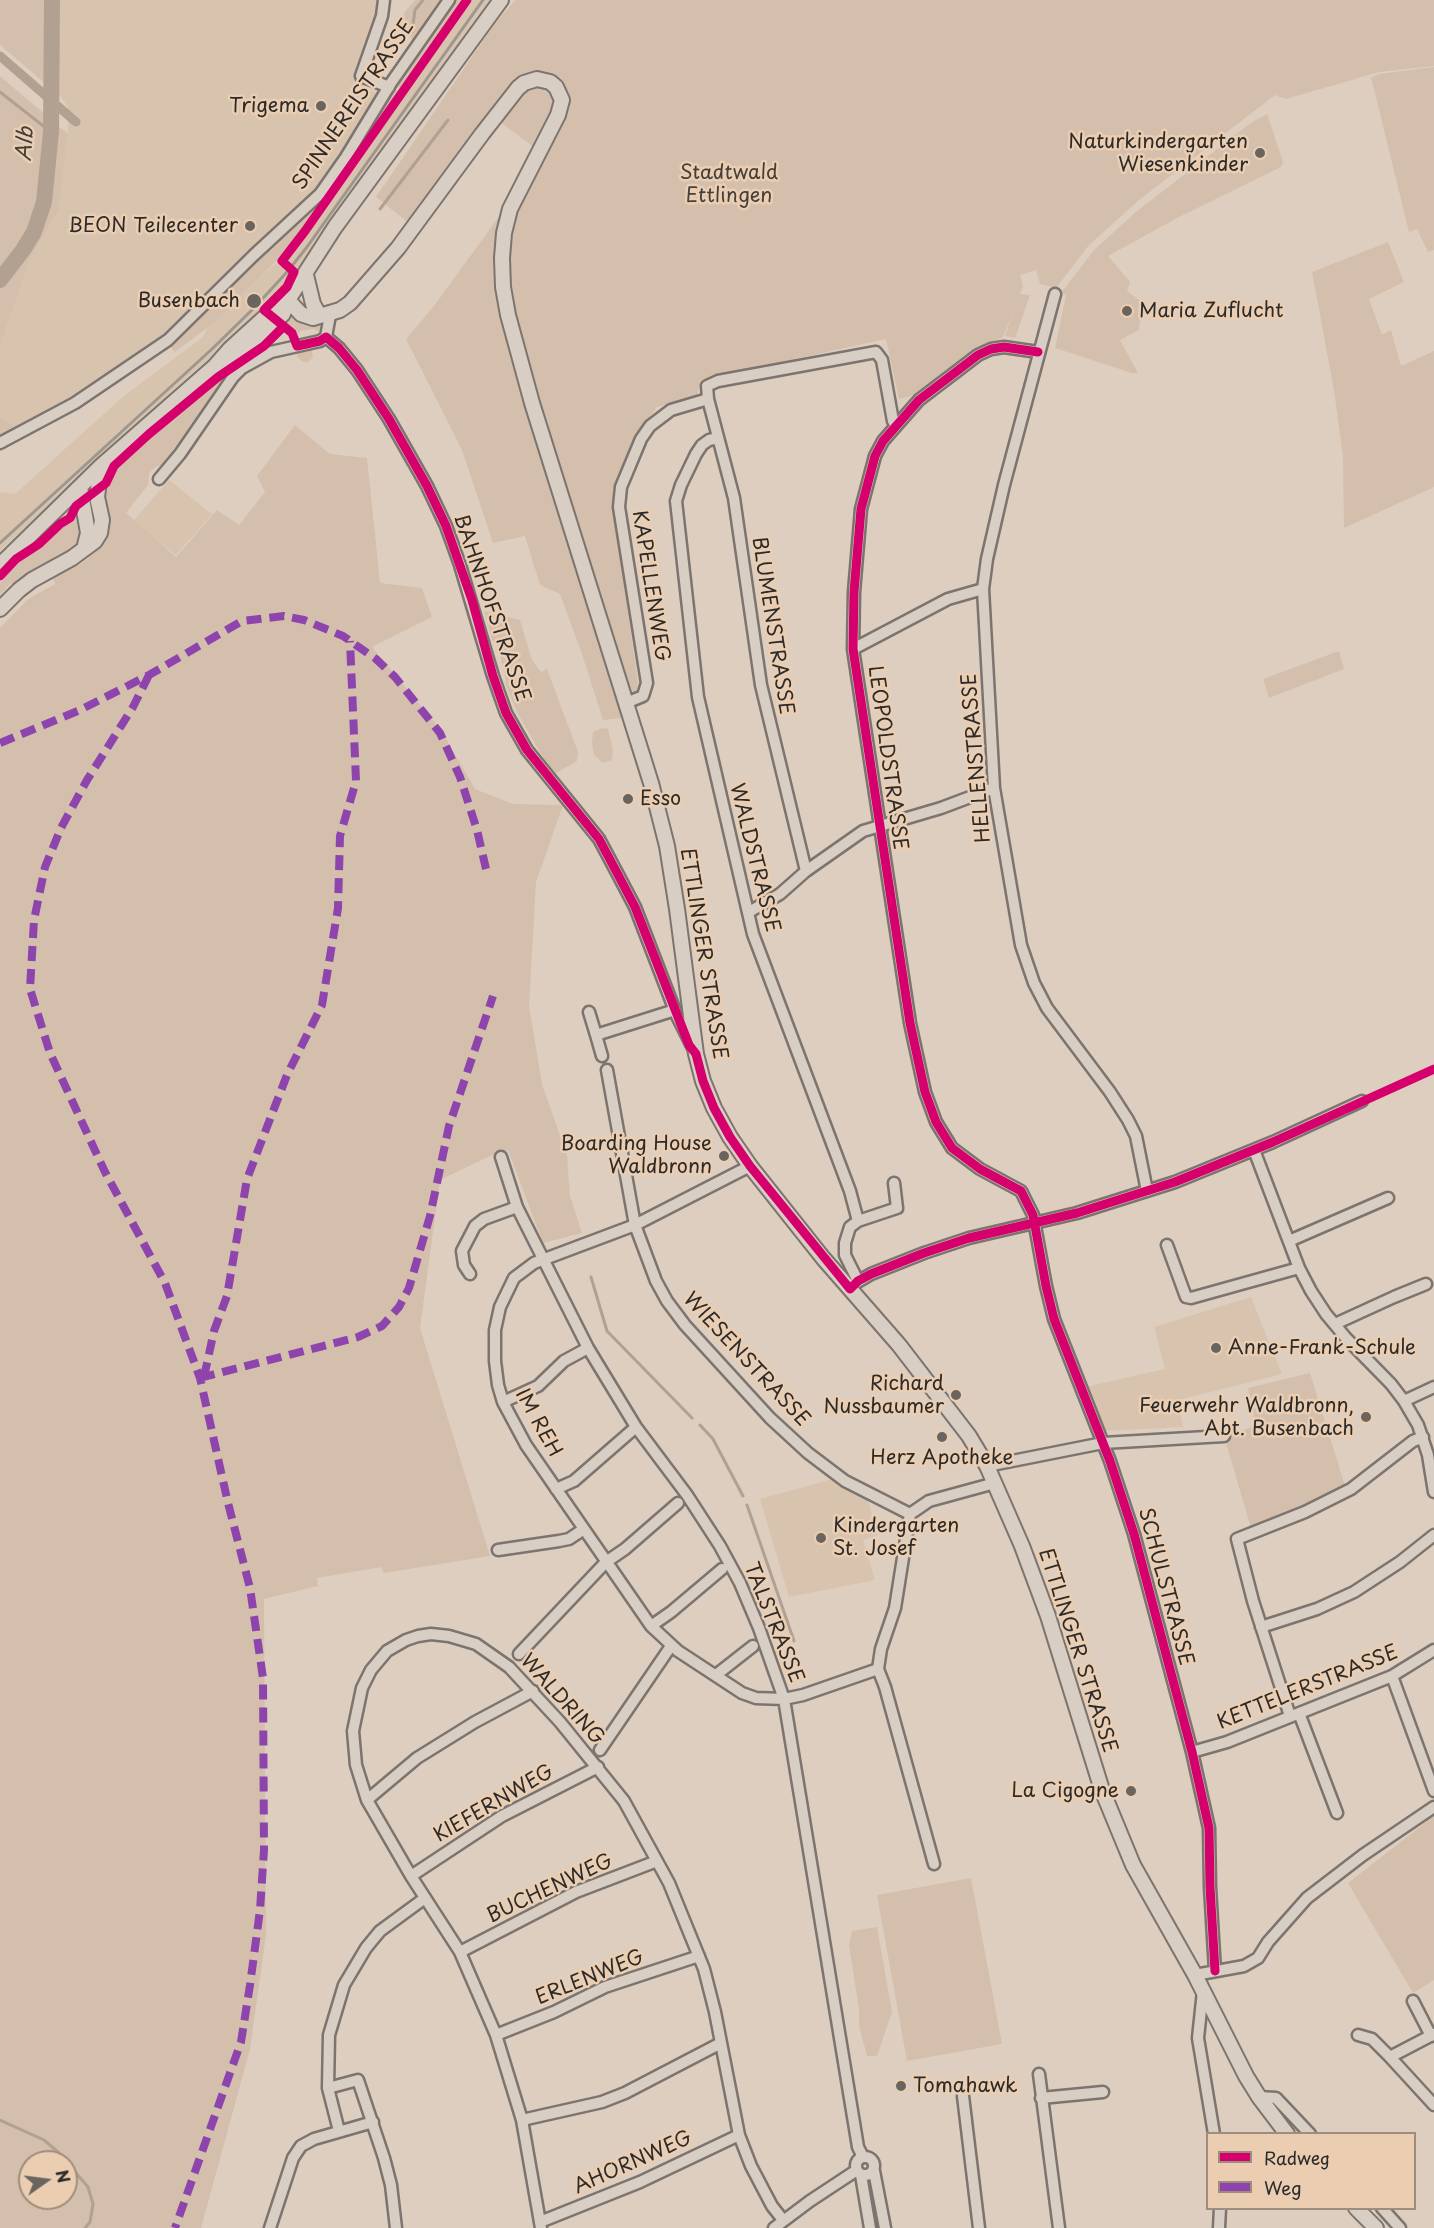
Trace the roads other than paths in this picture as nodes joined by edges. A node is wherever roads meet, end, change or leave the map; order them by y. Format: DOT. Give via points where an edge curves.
graph roads {
  1 [pos="384,0"];
  2 [pos="449,0"];
  3 [pos="501,0"];
  4 [pos="388,87"];
  5 [pos="306,275"];
  6 [pos="1055,294"];
  7 [pos="288,300"];
  8 [pos="324,314"];
  9 [pos="326,337"];
  10 [pos="1038,352"];
  11 [pos="708,399"];
  12 [pos="896,426"];
  13 [pos="718,438"];
  14 [pos="0,443"];
  15 [pos="101,466"];
  16 [pos="159,479"];
  17 [pos="80,487"];
  18 [pos="97,497"];
  19 [pos="49,516"];
  20 [pos="86,517"];
  21 [pos="84,549"];
  22 [pos="0,565"];
  23 [pos="983,589"];
  24 [pos="0,609"];
  25 [pos="853,649"];
  26 [pos="626,703"];
  27 [pos="994,788"];
  28 [pos="879,826"];
  29 [pos="806,871"];
  30 [pos="748,912"];
  31 [pos="675,1010"];
  32 [pos="589,1012"];
  33 [pos="596,1035"];
  34 [pos="696,1054"];
  35 [pos="602,1056"];
  36 [pos="607,1070"];
  37 [pos="1362,1101"];
  38 [pos="1254,1150"];
  39 [pos="501,1157"];
  40 [pos="750,1166"];
  41 [pos="894,1183"];
  42 [pos="1147,1191"];
  43 [pos="1388,1198"];
  44 [pos="517,1207"];
  45 [pos="858,1221"];
  46 [pos="1035,1223"];
  47 [pos="635,1225"];
  48 [pos="1289,1241"];
  49 [pos="1167,1245"];
  50 [pos="542,1260"];
  51 [pos="1299,1268"];
  52 [pos="470,1274"];
  53 [pos="1426,1284"];
  54 [pos="854,1285"];
  55 [pos="1335,1324"];
  56 [pos="588,1348"];
  57 [pos="1434,1388"];
  58 [pos="1404,1401"];
  59 [pos="503,1402"];
  60 [pos="632,1431"];
  61 [pos="1224,1436"];
  62 [pos="1423,1437"];
  63 [pos="1103,1443"];
  64 [pos="987,1466"];
  65 [pos="995,1483"];
  66 [pos="556,1489"];
  67 [pos="1434,1492"];
  68 [pos="678,1503"];
  69 [pos="910,1514"];
  70 [pos="584,1529"];
  71 [pos="1434,1535"];
  72 [pos="498,1550"];
  73 [pos="606,1562"];
  74 [pos="722,1569"];
  75 [pos="651,1626"];
  76 [pos="1261,1627"];
  77 [pos="671,1646"];
  78 [pos="753,1646"];
  79 [pos="1434,1650"];
  80 [pos="519,1654"];
  81 [pos="878,1669"];
  82 [pos="716,1675"];
  83 [pos="1392,1676"];
  84 [pos="533,1691"];
  85 [pos="784,1699"];
  86 [pos="1294,1715"];
  87 [pos="600,1750"];
  88 [pos="1192,1752"];
  89 [pos="598,1767"];
  90 [pos="1434,1791"];
  91 [pos="367,1800"];
  92 [pos="1434,1807"];
  93 [pos="1337,1813"];
  94 [pos="657,1861"];
  95 [pos="934,1864"];
  96 [pos="411,1876"];
  97 [pos="425,1898"];
  98 [pos="460,1952"];
  99 [pos="699,1956"];
  100 [pos="1215,1971"];
  101 [pos="1195,1975"];
  102 [pos="1203,1991"];
  103 [pos="1413,2001"];
  104 [pos="496,2035"];
  105 [pos="1358,2035"];
  106 [pos="1432,2035"];
  107 [pos="721,2043"];
  108 [pos="1390,2057"];
  109 [pos="1039,2074"];
  110 [pos="328,2088"];
  111 [pos="1103,2092"];
  112 [pos="963,2096"];
  113 [pos="1259,2097"];
  114 [pos="1041,2098"];
  115 [pos="1434,2105"];
  116 [pos="522,2120"];
  117 [pos="373,2122"];
  118 [pos="339,2131"];
  119 [pos="1214,2132"];
  120 [pos="1286,2132"];
  121 [pos="1309,2132"];
  122 [pos="739,2135"];
  123 [pos="863,2157"];
  124 [pos="874,2171"];
  125 [pos="859,2172"];
  126 [pos="1220,2210"];
  127 [pos="1358,2210"];
  128 [pos="1384,2210"];
  129 [pos="779,2224"];
  130 [pos="540,2225"];
  131 [pos="270,2228"];
  132 [pos="396,2228"];
  133 [pos="870,2228"];
  134 [pos="885,2228"];
  135 [pos="979,2228"];
  136 [pos="1059,2228"];
  137 [pos="1219,2228"];
  138 [pos="1376,2228"];
  139 [pos="1400,2228"];
  1 -- 4 [label="street" via="361,76"];
  2 -- 4 [label="street, SPINNEREISTRASSE"];
  3 -- 5 [label="main road" via="358,196"];
  4 -- 14 [label="street, SPINNEREISTRASSE" via="320,194 168,340 75,403"];
  5 -- 7 [label="main road"];
  5 -- 8 [label="main road" via="313,304"];
  6 -- 10 [label="street, HELLENSTRASSE"];
  7 -- 8 [label="main road"];
  7 -- 15 [label="main road" via="283,314 260,337 215,366"];
  8 -- 9 [label="street"];
  8 -- 26 [label="main road, ETTLINGER STRASSE" via="350,303 398,248 519,88 537,79 550,82 561,94 561,107 510,209 504,233 503,287 532,403"];
  9 -- 16 [label="street" via="271,352 242,368"];
  9 -- 31 [label="street, BAHNHOFSTRASSE" via="357,370 427,486 460,565 506,712 537,764 599,839 634,907"];
  10 -- 12 [label="street, LEOPOLDSTRASSE" via="1004,347 978,355 919,400"];
  10 -- 23 [label="street, HELLENSTRASSE" via="1004,485"];
  11 -- 12 [label="street, BLUMENSTRASSE" via="707,386 718,381 876,352 882,360"];
  11 -- 13 [label="street, BLUMENSTRASSE"];
  11 -- 26 [label="street, KAPELLENWEG" via="672,410 650,426 621,487 619,507 647,683 643,696"];
  12 -- 25 [label="street, LEOPOLDSTRASSE" via="875,456 861,509"];
  13 -- 29 [label="street, BLUMENSTRASSE" via="734,498 761,685"];
  13 -- 30 [label="street, WALDSTRASSE" via="702,445 676,501 698,697"];
  15 -- 17 [label="main road"];
  15 -- 18 [label="main road"];
  17 -- 18 [label="main road"];
  17 -- 19 [label="main road"];
  17 -- 20 [label="main road"];
  18 -- 21 [label="main road" via="102,520 100,533"];
  19 -- 20 [label="main road" via="74,511"];
  19 -- 22 [label="main road"];
  20 -- 21 [label="main road"];
  21 -- 24 [label="main road" via="32,580"];
  23 -- 25 [label="street, LEOPOLDSTRASSE" via="948,599"];
  23 -- 27 [label="street, HELLENSTRASSE"];
  25 -- 28 [label="street, LEOPOLDSTRASSE"];
  26 -- 34 [label="main road, ETTLINGER STRASSE" via="667,846"];
  27 -- 28 [label="street"];
  27 -- 42 [label="street, HELLENSTRASSE" via="1021,945 1034,983 1047,1008 1128,1120 1136,1136"];
  28 -- 29 [label="street" via="863,831"];
  28 -- 46 [label="street, LEOPOLDSTRASSE" via="910,1023 925,1092 936,1122 952,1148 965,1159 1021,1191"];
  29 -- 30 [label="street" via="780,894"];
  30 -- 45 [label="street, WALDSTRASSE"];
  31 -- 33 [label="street"];
  31 -- 34 [label="street, BAHNHOFSTRASSE"];
  32 -- 33 [label="street"];
  33 -- 35 [label="street"];
  34 -- 40 [label="main road, ETTLINGER STRASSE" via="714,1108"];
  36 -- 47 [label="street, WIESENSTRASSE"];
  37 -- 38 [label="street"];
  38 -- 42 [label="street"];
  38 -- 48 [label="street"];
  39 -- 44 [label="street, TALSTRASSE"];
  40 -- 47 [label="street, IM REH"];
  40 -- 54 [label="main road, ETTLINGER STRASSE"];
  41 -- 45 [label="street" via="897,1208"];
  42 -- 46 [label="street"];
  43 -- 48 [label="street"];
  44 -- 50 [label="street, TALSTRASSE"];
  44 -- 52 [label="street" via="475,1226 462,1251 464,1266"];
  45 -- 54 [label="street" via="850,1227 845,1243"];
  46 -- 54 [label="street" via="924,1253"];
  46 -- 63 [label="street, SCHULSTRASSE" via="1054,1319"];
  47 -- 50 [label="street, IM REH"];
  47 -- 69 [label="street, WIESENSTRASSE" via="667,1301 770,1418 845,1481"];
  48 -- 51 [label="street"];
  49 -- 51 [label="street" via="1186,1297 1191,1298"];
  50 -- 56 [label="street, TALSTRASSE"];
  50 -- 59 [label="street, IM REH" via="514,1278 500,1307 495,1361"];
  51 -- 55 [label="street"];
  53 -- 55 [label="street"];
  54 -- 64 [label="main road, ETTLINGER STRASSE" via="969,1436"];
  55 -- 58 [label="street"];
  56 -- 59 [label="street" via="564,1361 538,1386"];
  56 -- 60 [label="street, TALSTRASSE"];
  57 -- 58 [label="street"];
  58 -- 62 [label="street"];
  59 -- 66 [label="street, IM REH"];
  60 -- 66 [label="street" via="574,1480"];
  60 -- 85 [label="street, TALSTRASSE" via="693,1503 730,1563"];
  61 -- 63 [label="street"];
  62 -- 67 [label="street"];
  62 -- 76 [label="street" via="1351,1489 1237,1539"];
  63 -- 64 [label="street"];
  63 -- 88 [label="street, SCHULSTRASSE" via="1134,1534"];
  64 -- 65 [label="main road, ETTLINGER STRASSE"];
  65 -- 69 [label="street" via="929,1501"];
  65 -- 101 [label="main road, ETTLINGER STRASSE" via="1048,1616 1110,1812 1133,1865"];
  66 -- 70 [label="street, IM REH"];
  68 -- 73 [label="street"];
  69 -- 81 [label="street" via="895,1608"];
  70 -- 72 [label="street" via="569,1539"];
  70 -- 73 [label="street, IM REH"];
  71 -- 76 [label="street" via="1354,1592"];
  73 -- 75 [label="street, IM REH"];
  73 -- 80 [label="street"];
  74 -- 75 [label="street"];
  75 -- 77 [label="street, IM REH"];
  76 -- 86 [label="street"];
  77 -- 82 [label="street, IM REH"];
  77 -- 87 [label="street"];
  78 -- 82 [label="street"];
  79 -- 83 [label="street, KETTELERSTRASSE"];
  81 -- 85 [label="street, IM REH"];
  81 -- 95 [label="street"];
  82 -- 85 [label="street, IM REH" via="756,1698"];
  83 -- 86 [label="street, KETTELERSTRASSE"];
  83 -- 90 [label="street"];
  84 -- 89 [label="street, WALDRING"];
  84 -- 91 [label="street" via="417,1758"];
  84 -- 91 [label="street, WALDRING" via="509,1667 476,1644 449,1636 418,1636 387,1651 362,1688 352,1731 356,1765"];
  85 -- 123 [label="street, TALSTRASSE" via="858,2147"];
  86 -- 88 [label="street, KETTELERSTRASSE"];
  86 -- 93 [label="street"];
  88 -- 100 [label="street, SCHULSTRASSE" via="1209,1828"];
  89 -- 94 [label="street, WALDRING" via="624,1801"];
  89 -- 96 [label="street, KIEFERNWEG" via="502,1816"];
  91 -- 96 [label="street, WALDRING"];
  92 -- 100 [label="street" via="1307,1898 1258,1958 1244,1966"];
  94 -- 98 [label="street, BUCHENWEG" via="576,1892"];
  94 -- 99 [label="street, WALDRING"];
  96 -- 97 [label="street, WALDRING"];
  97 -- 98 [label="street, WALDRING"];
  97 -- 110 [label="street" via="380,1931 344,1985 329,2035"];
  98 -- 104 [label="street, WALDRING"];
  99 -- 104 [label="street, ERLENWEG" via="605,1987"];
  99 -- 107 [label="street, WALDRING"];
  100 -- 101 [label="street"];
  101 -- 102 [label="main road, ETTLINGER STRASSE"];
  102 -- 113 [label="main road, ETTLINGER STRASSE"];
  102 -- 119 [label="street" via="1198,2038"];
  103 -- 106 [label="street"];
  104 -- 116 [label="street, WALDRING"];
  105 -- 108 [label="street" via="1372,2039"];
  106 -- 108 [label="street"];
  107 -- 116 [label="street" via="602,2102"];
  107 -- 122 [label="street, WALDRING"];
  108 -- 115 [label="street"];
  109 -- 114 [label="street"];
  110 -- 117 [label="street" via="358,2080"];
  110 -- 118 [label="street"];
  111 -- 114 [label="street"];
  112 -- 135 [label="street"];
  113 -- 120 [label="main road, ETTLINGER STRASSE"];
  113 -- 121 [label="street" via="1276,2098"];
  114 -- 136 [label="street"];
  116 -- 130 [label="street, WALDRING"];
  117 -- 118 [label="street"];
  117 -- 132 [label="street" via="391,2185"];
  118 -- 131 [label="street" via="301,2146 293,2158"];
  122 -- 129 [label="street, WALDRING"];
  122 -- 130 [label="street, AHORNWEG"];
  123 -- 124 [label="street, TALSTRASSE" via="874,2162"];
  123 -- 125 [label="street" via="857,2162"];
  124 -- 125 [label="street" via="867,2175"];
  124 -- 134 [label="street, TALSTRASSE"];
  125 -- 129 [label="street"];
  125 -- 133 [label="street"];
  126 -- 137 [label="street"];
  127 -- 138 [label="main road"];
  128 -- 139 [label="street"];
}
